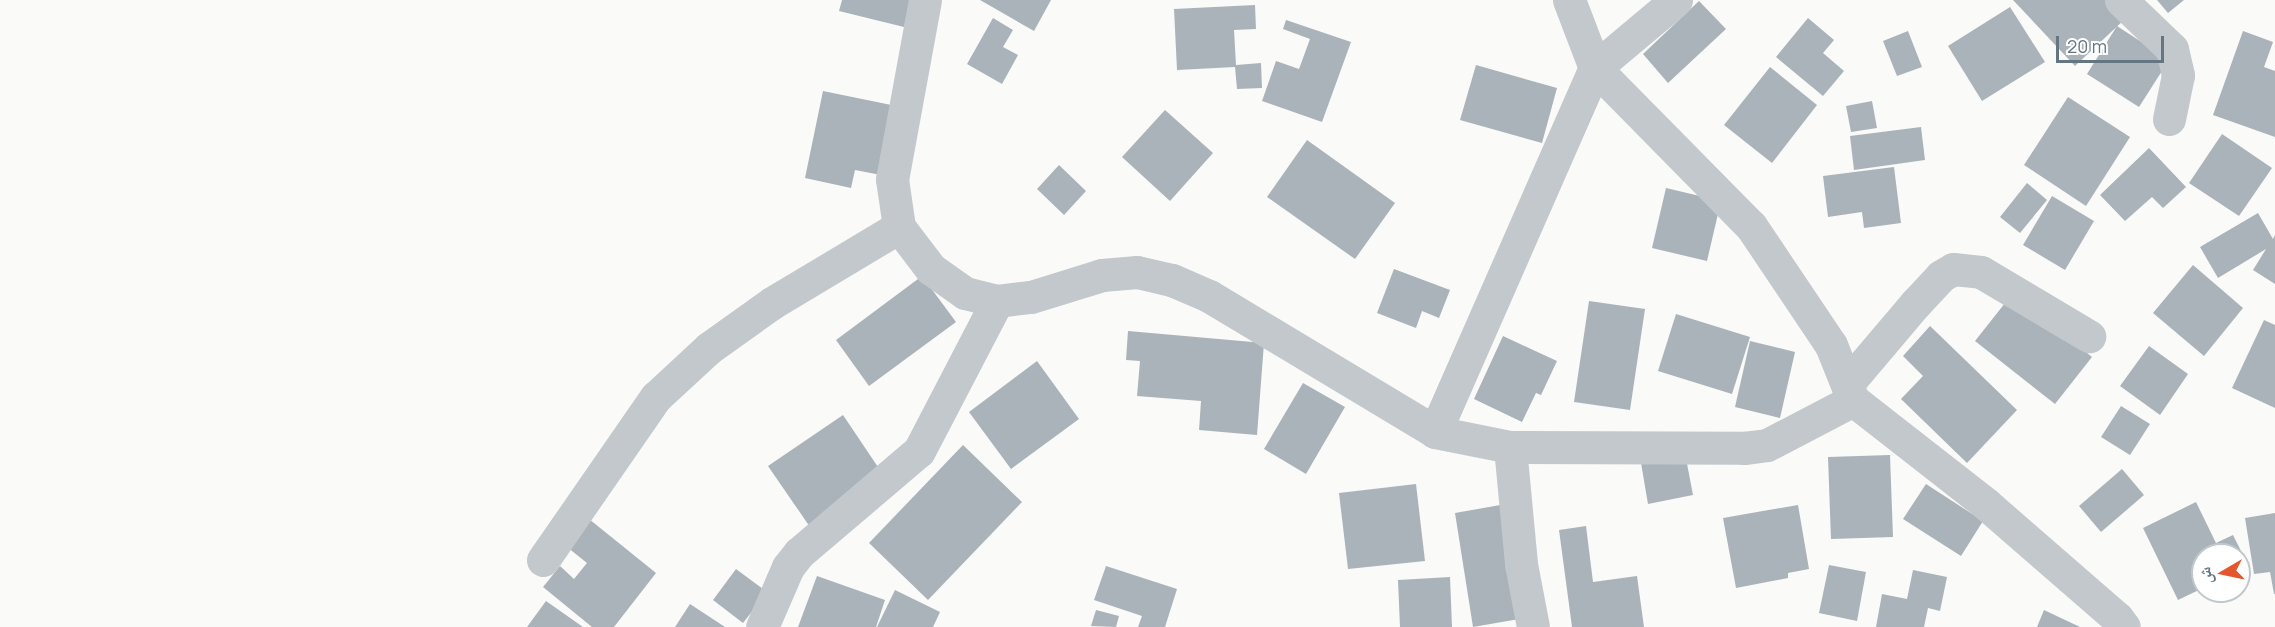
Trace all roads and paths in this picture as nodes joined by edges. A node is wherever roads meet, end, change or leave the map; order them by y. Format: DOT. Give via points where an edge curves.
graph roads {
  1 [pos="925,0"];
  2 [pos="1569,0"];
  3 [pos="1676,0"];
  4 [pos="2121,0"];
  5 [pos="1595,68"];
  6 [pos="2169,119"];
  7 [pos="899,227"];
  8 [pos="997,301"];
  9 [pos="2088,336"];
  10 [pos="1850,391"];
  11 [pos="1435,432"];
  12 [pos="1510,447"];
  13 [pos="543,560"];
  14 [pos="762,627"];
  15 [pos="1533,627"];
  16 [pos="2124,627"];
  1 -- 7 [label="street" via="892,179"];
  2 -- 5 [label="street"];
  3 -- 5 [label="street"];
  4 -- 6 [label="street" via="2172,49 2178,75"];
  5 -- 10 [label="street" via="1751,226 1831,345"];
  5 -- 11 [label="street"];
  7 -- 8 [label="street" via="931,269 965,293"];
  7 -- 13 [label="street" via="772,303 709,348 656,397"];
  8 -- 11 [label="street" via="1031,297 1102,275 1137,272 1172,280 1209,296"];
  8 -- 14 [label="street" via="919,451 799,553 788,567"];
  9 -- 10 [label="street" via="1981,272 1953,269 1915,304"];
  10 -- 12 [label="street" via="1767,445"];
  10 -- 16 [label="street" via="1986,504"];
  11 -- 12 [label="street"];
  12 -- 15 [label="street" via="1521,564"];
}
